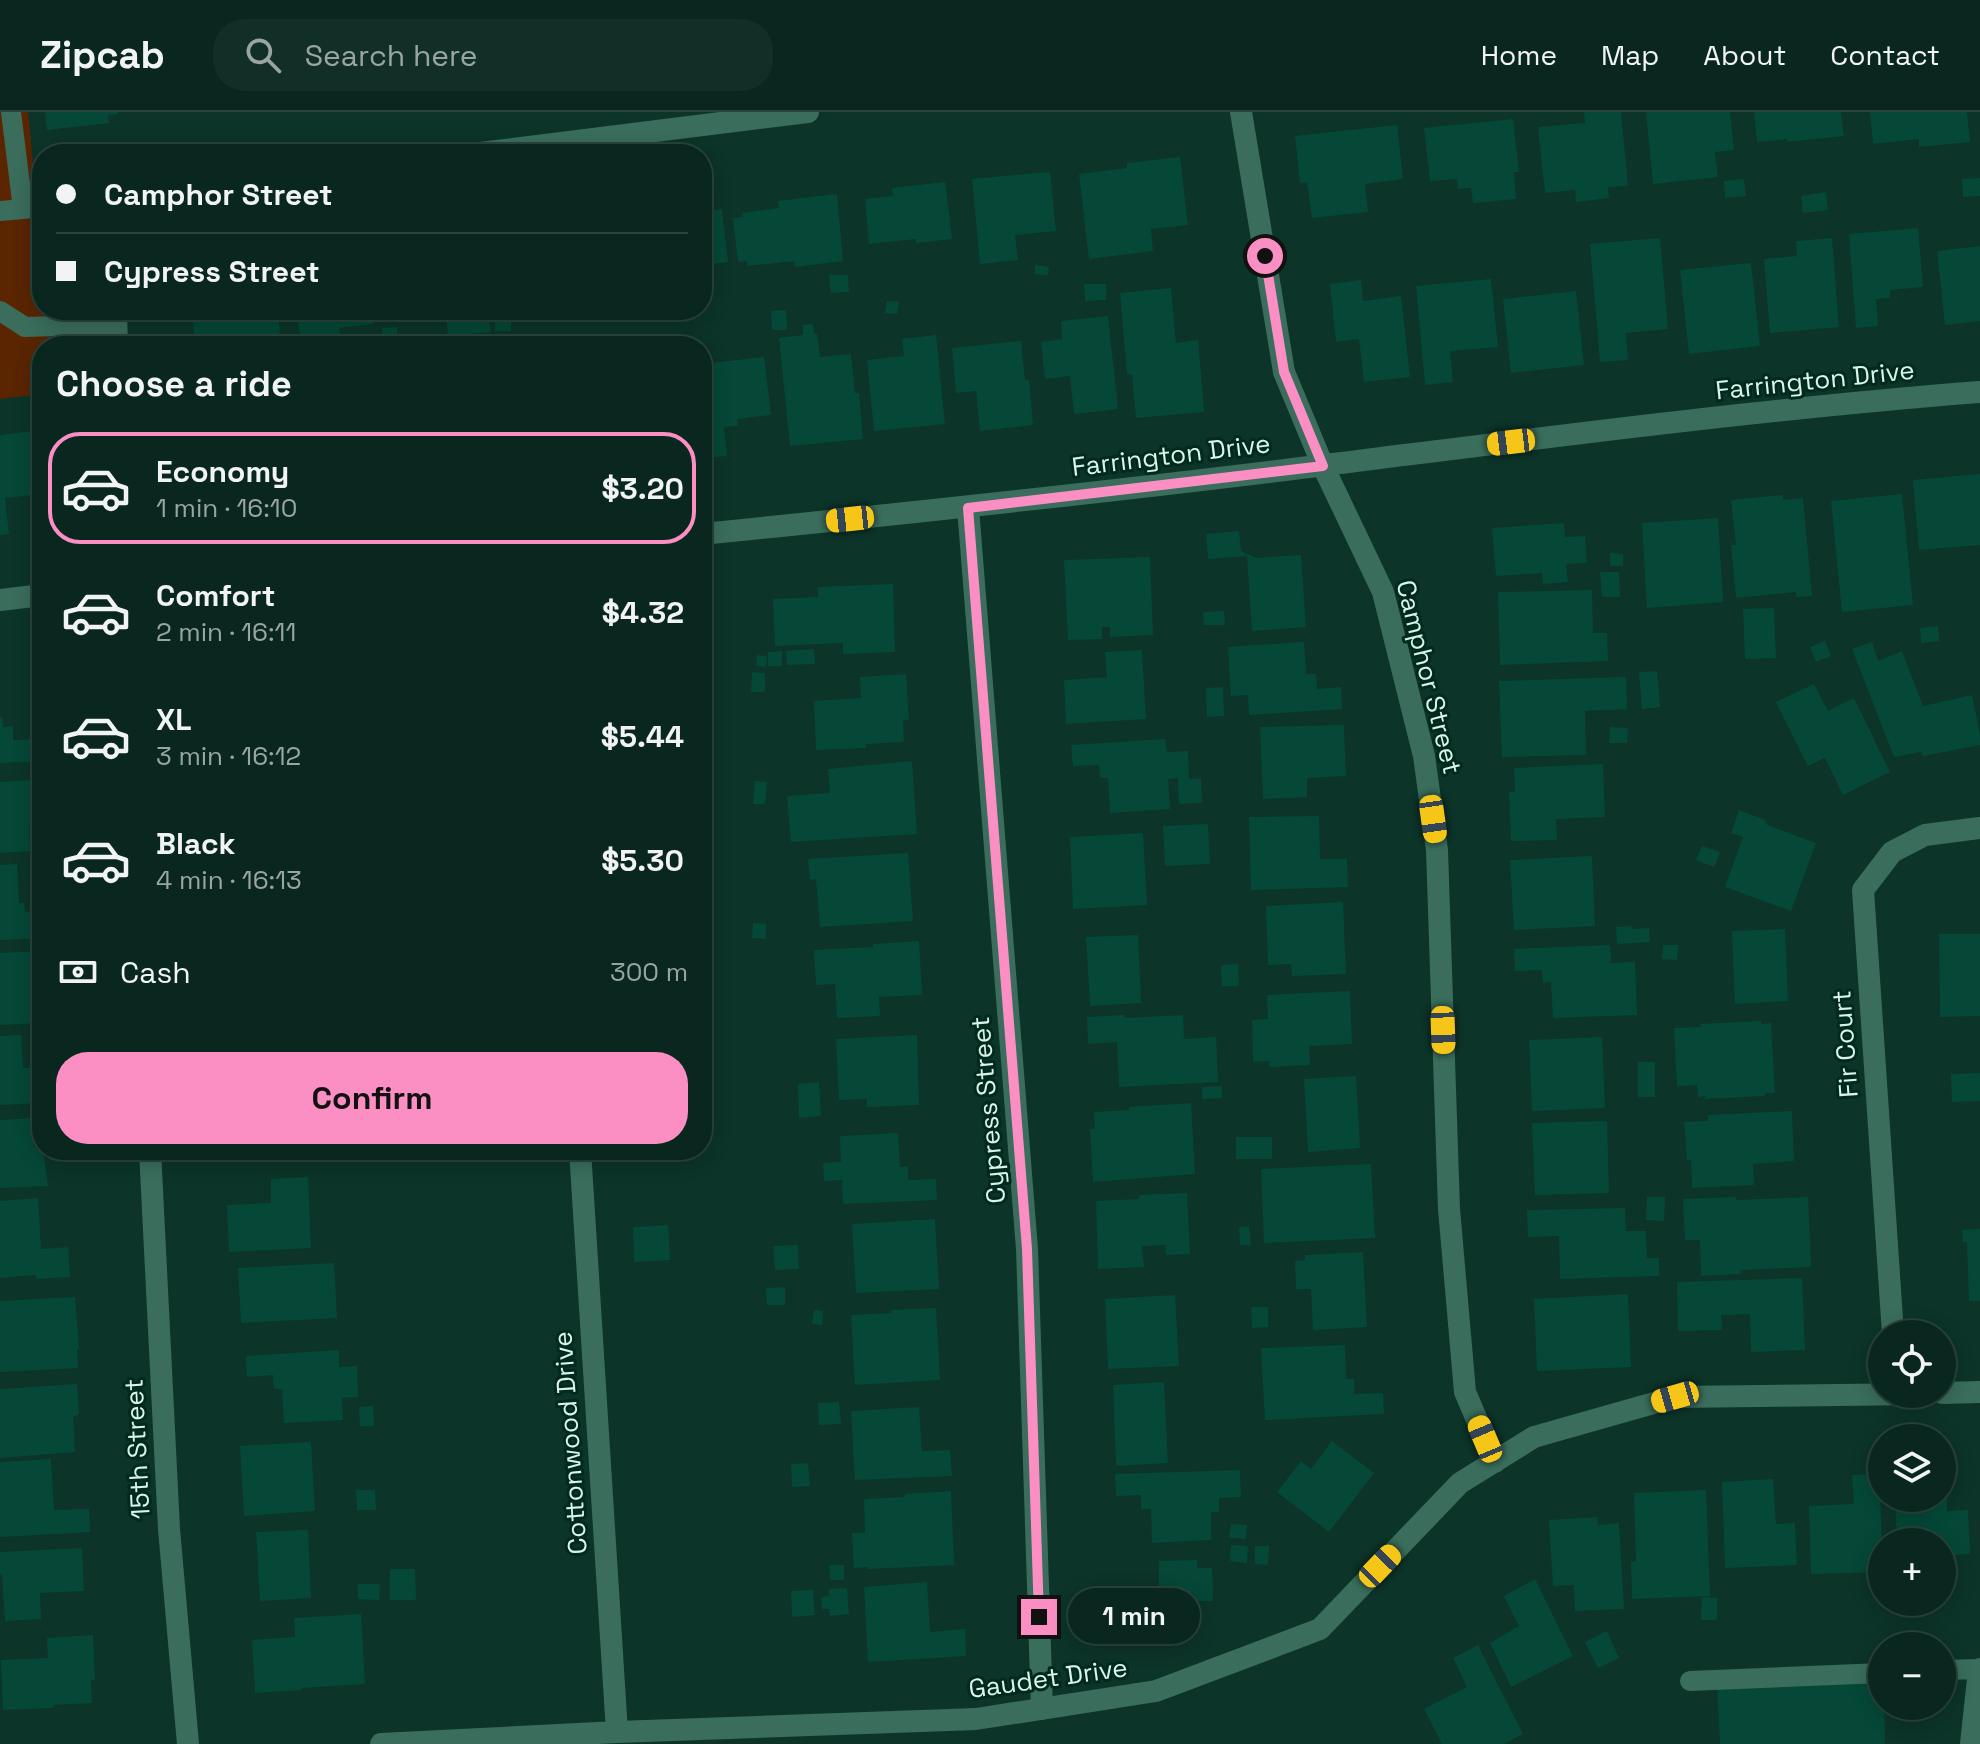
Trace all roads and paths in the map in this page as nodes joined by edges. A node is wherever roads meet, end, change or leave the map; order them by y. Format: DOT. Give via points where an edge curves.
graph roads {
  1 [pos="11,112"];
  2 [pos="808,112"];
  3 [pos="1241,112"];
  4 [pos="552,144"];
  5 [pos="32,208"];
  6 [pos="0,211"];
  7 [pos="0,311"];
  8 [pos="117,327"];
  9 [pos="1980,392"];
  10 [pos="1323,466"];
  11 [pos="968,508"];
  12 [pos="712,533"];
  13 [pos="32,596"];
  14 [pos="0,600"];
  15 [pos="1980,828"];
  16 [pos="151,1160"];
  17 [pos="581,1160"];
  18 [pos="1892,1320"];
  19 [pos="1980,1392"];
  20 [pos="1956,1393"];
  21 [pos="1868,1394"];
  22 [pos="1495,1462"];
  23 [pos="1979,1668"];
  24 [pos="1956,1669"];
  25 [pos="1868,1674"];
  26 [pos="1690,1681"];
  27 [pos="1042,1709"];
  28 [pos="617,1732"];
  29 [pos="188,1744"];
  30 [pos="381,1744"];
  31 [pos="1970,1744"];
  1 -- 5 [label="lane"];
  2 -- 4 [label="street"];
  3 -- 10 [label="street, Camphor Street" via="1284,372"];
  5 -- 6 [label="lane"];
  7 -- 8 [label="lane" via="25,327"];
  9 -- 10 [label="street, Farrington Drive" via="1620,428"];
  10 -- 11 [label="street, Farrington Drive"];
  10 -- 22 [label="street, Camphor Street" via="1383,592 1424,756 1437,850 1449,1209 1465,1392"];
  11 -- 12 [label="street, Farrington Drive"];
  11 -- 27 [label="street, Cypress Street" via="1027,1249"];
  13 -- 14 [label="street"];
  15 -- 18 [label="street, Fir Court" via="1925,835 1892,852 1863,890"];
  16 -- 29 [label="street, 15th Street" via="169,1529"];
  17 -- 28 [label="street, Cottonwood Drive"];
  19 -- 20 [label="street"];
  21 -- 22 [label="street, Gaudet Drive" via="1675,1397 1534,1437"];
  22 -- 27 [label="street, Gaudet Drive" via="1460,1483 1320,1629 1156,1691"];
  23 -- 24 [label="lane"];
  23 -- 31 [label="lane"];
  25 -- 26 [label="lane"];
  27 -- 28 [label="street, Gaudet Drive" via="976,1719"];
  28 -- 30 [label="street, Gaudet Drive"];
}
